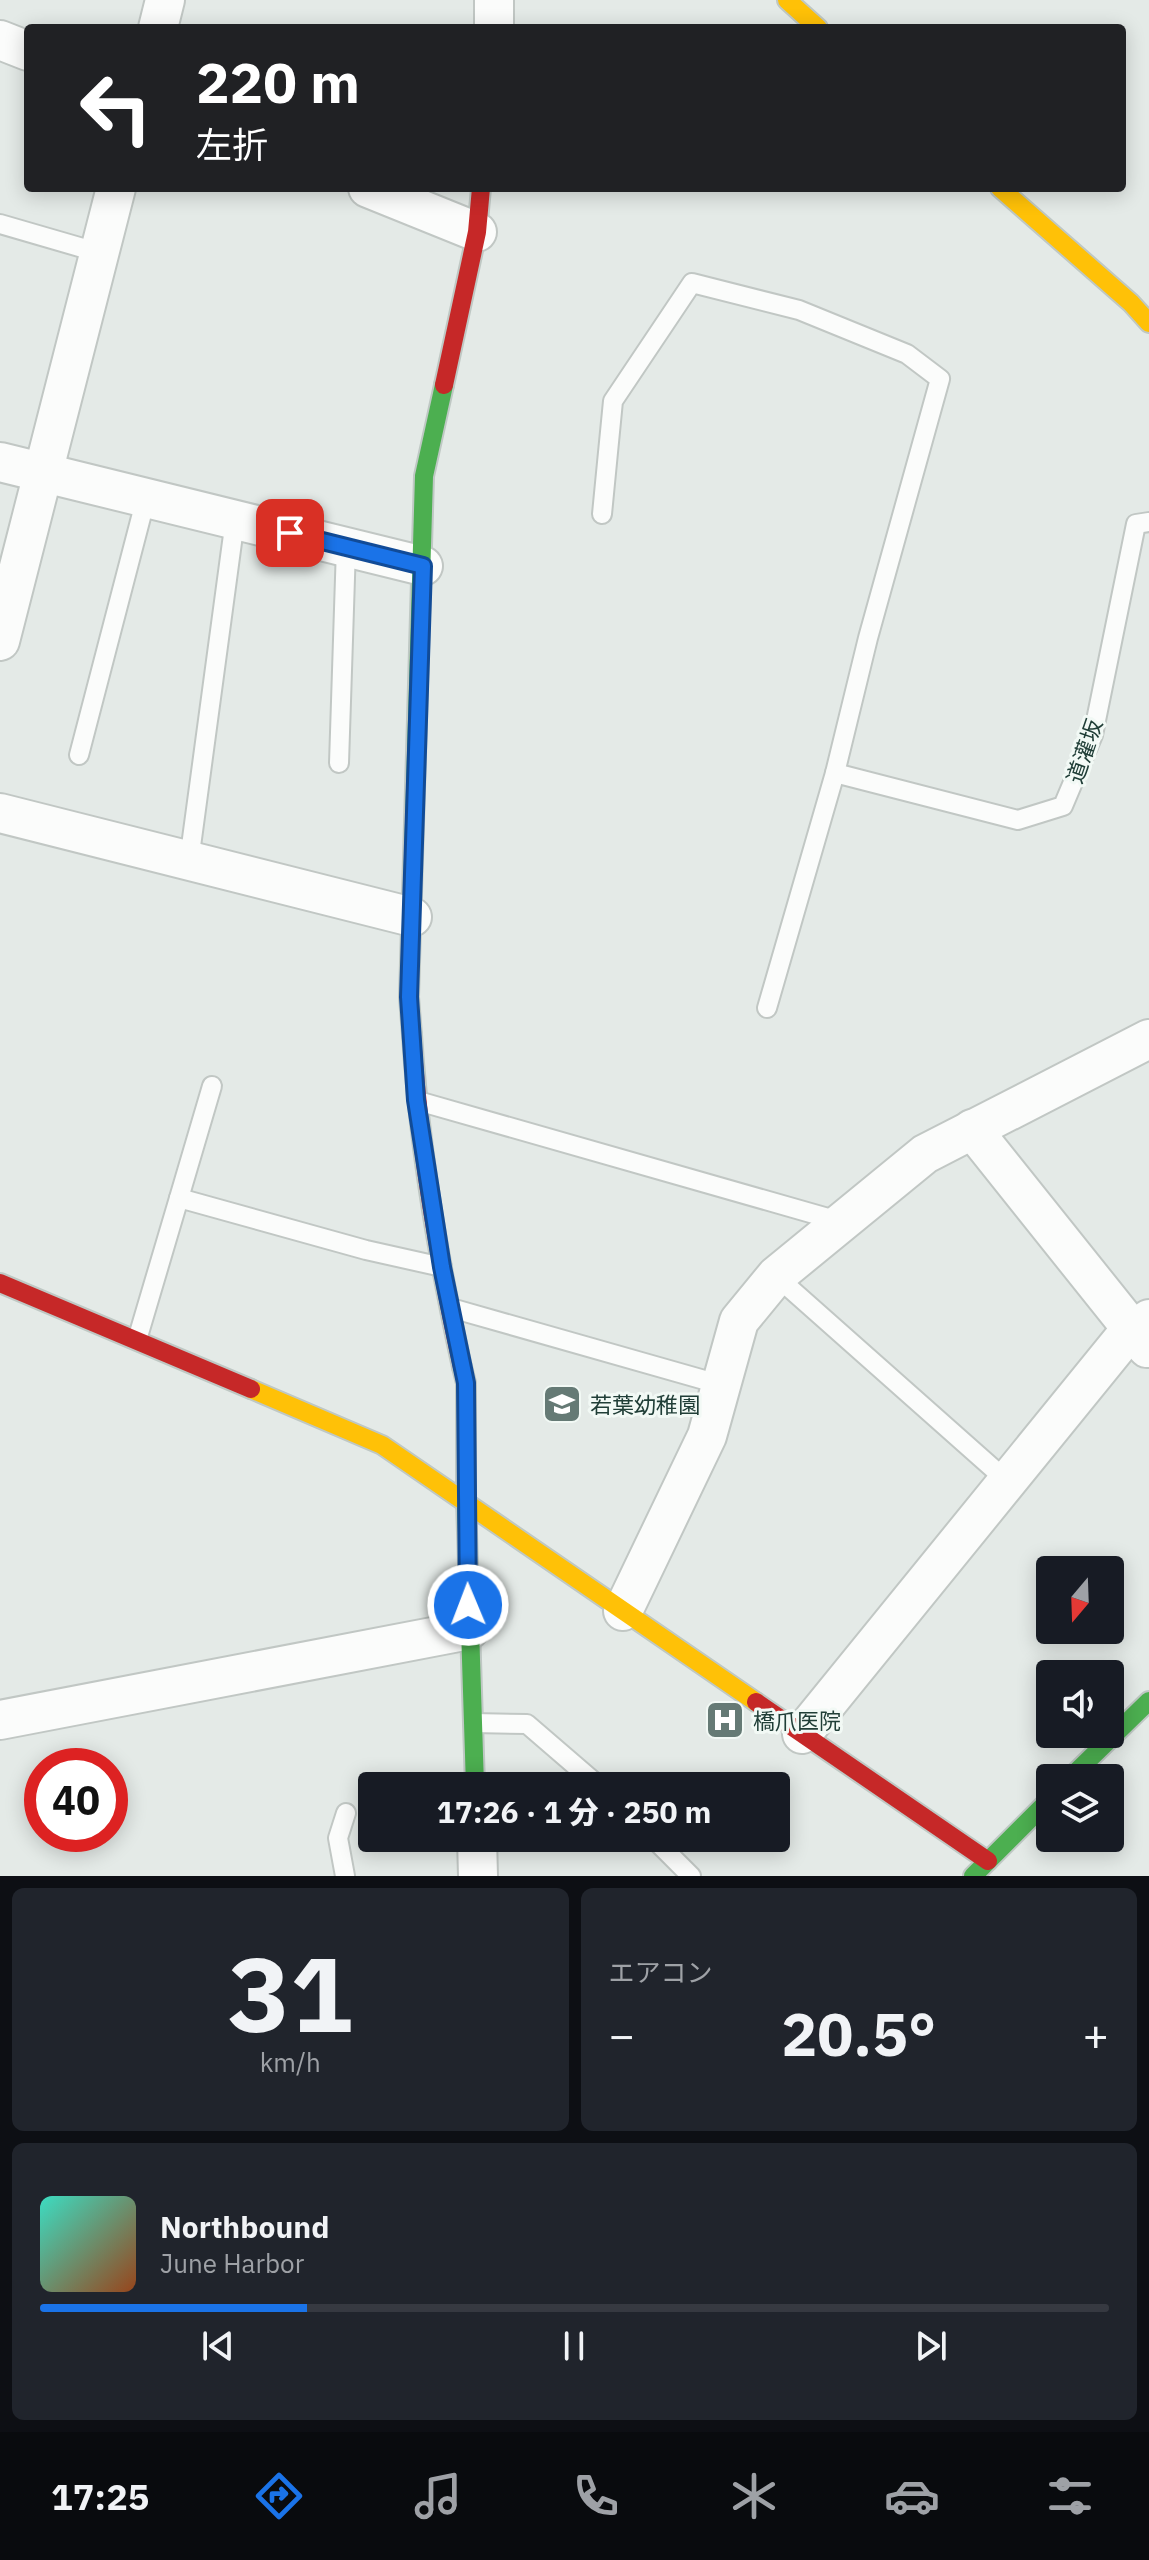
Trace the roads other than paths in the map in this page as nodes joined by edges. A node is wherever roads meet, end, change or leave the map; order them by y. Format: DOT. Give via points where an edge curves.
graph roads {
  1 [pos="165,0"];
  2 [pos="494,0"];
  3 [pos="787,0"];
  4 [pos="159,24"];
  5 [pos="494,24"];
  6 [pos="814,24"];
  7 [pos="0,40"];
  8 [pos="24,49"];
  9 [pos="115,192"];
  10 [pos="378,192"];
  11 [pos="481,192"];
  12 [pos="1005,192"];
  13 [pos="0,224"];
  14 [pos="477,232"];
  15 [pos="100,253"];
  16 [pos="1149,323"];
  17 [pos="0,462"];
  18 [pos="42,473"];
  19 [pos="146,498"];
  20 [pos="602,514"];
  21 [pos="235,520"];
  22 [pos="1149,522"];
  23 [pos="346,547"];
  24 [pos="423,566"];
  25 [pos="0,641"];
  26 [pos="79,755"];
  27 [pos="339,763"];
  28 [pos="835,773"];
  29 [pos="0,813"];
  30 [pos="189,861"];
  31 [pos="412,917"];
  32 [pos="767,1008"];
  33 [pos="1149,1039"];
  34 [pos="212,1086"];
  35 [pos="416,1100"];
  36 [pos="972,1129"];
  37 [pos="179,1198"];
  38 [pos="842,1222"];
  39 [pos="442,1267"];
  40 [pos="776,1276"];
  41 [pos="0,1283"];
  42 [pos="449,1307"];
  43 [pos="1143,1333"];
  44 [pos="137,1340"];
  45 [pos="722,1385"];
  46 [pos="1006,1480"];
  47 [pos="466,1501"];
  48 [pos="623,1611"];
  49 [pos="469,1630"];
  50 [pos="1149,1701"];
  51 [pos="0,1720"];
  52 [pos="473,1723"];
  53 [pos="802,1734"];
  54 [pos="1084,1764"];
  55 [pos="475,1772"];
  56 [pos="583,1772"];
  57 [pos="346,1813"];
  58 [pos="1036,1813"];
  59 [pos="477,1852"];
  60 [pos="667,1852"];
  61 [pos="988,1861"];
  62 [pos="345,1876"];
  63 [pos="478,1876"];
  64 [pos="691,1876"];
  65 [pos="973,1876"];
  1 -- 4 [label="street"];
  2 -- 5 [label="street"];
  3 -- 6 [label="street"];
  7 -- 8 [label="street"];
  9 -- 15 [label="street"];
  10 -- 14 [label="street"];
  11 -- 14 [label="street"];
  12 -- 16 [label="street"];
  13 -- 15 [label="lane"];
  14 -- 24 [label="street" via="424,476"];
  15 -- 18 [label="street"];
  17 -- 18 [label="street"];
  18 -- 19 [label="street"];
  18 -- 25 [label="street"];
  19 -- 21 [label="street"];
  19 -- 26 [label="lane"];
  20 -- 28 [label="lane" via="613,401 692,283 799,310 907,354 940,379"];
  21 -- 23 [label="street"];
  21 -- 30 [label="lane"];
  22 -- 28 [label="lane, 道灌坂" via="1136,524 1093,735 1063,806 1018,820"];
  23 -- 24 [label="street"];
  23 -- 27 [label="lane"];
  24 -- 31 [label="street"];
  28 -- 32 [label="lane"];
  29 -- 30 [label="street"];
  30 -- 31 [label="street"];
  31 -- 35 [label="street" via="409,997"];
  33 -- 36 [label="street"];
  34 -- 37 [label="lane"];
  35 -- 38 [label="lane"];
  35 -- 39 [label="street"];
  36 -- 38 [label="street" via="925,1154"];
  36 -- 43 [label="street"];
  37 -- 39 [label="lane"];
  37 -- 44 [label="lane"];
  38 -- 40 [label="street"];
  39 -- 42 [label="street"];
  40 -- 45 [label="street" via="739,1321"];
  40 -- 46 [label="lane"];
  41 -- 44 [label="street"];
  42 -- 45 [label="lane"];
  42 -- 47 [label="street" via="466,1383"];
  43 -- 46 [label="street"];
  44 -- 47 [label="street" via="382,1445"];
  45 -- 48 [label="street" via="707,1436"];
  46 -- 53 [label="street"];
  47 -- 48 [label="street"];
  47 -- 49 [label="street"];
  48 -- 53 [label="street"];
  49 -- 51 [label="street"];
  49 -- 52 [label="street"];
  50 -- 54 [label="street"];
  52 -- 55 [label="street"];
  52 -- 56 [label="lane" via="527,1724"];
  53 -- 61 [label="street"];
  57 -- 62 [label="lane" via="338,1838"];
  58 -- 61 [label="street"];
  59 -- 63 [label="street"];
  60 -- 64 [label="lane"];
  61 -- 65 [label="street"];
}
